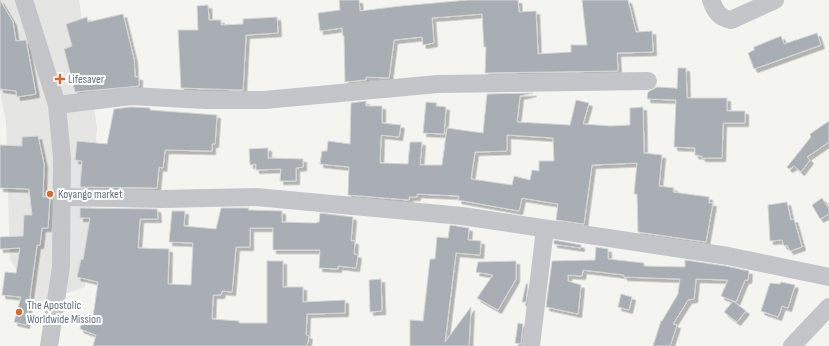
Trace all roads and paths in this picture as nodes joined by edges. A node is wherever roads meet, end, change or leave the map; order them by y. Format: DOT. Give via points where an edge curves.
graph roads {
  1 [pos="24,0"];
  2 [pos="711,0"];
  3 [pos="775,0"];
  4 [pos="648,81"];
  5 [pos="58,105"];
  6 [pos="62,197"];
  7 [pos="545,229"];
  8 [pos="829,277"];
  9 [pos="829,306"];
  10 [pos="49,346"];
  11 [pos="531,346"];
  12 [pos="792,346"];
  1 -- 5 [label="street"];
  2 -- 3 [label="street" via="718,15 731,20"];
  4 -- 5 [label="street" via="438,84 264,100 131,96"];
  5 -- 6 [label="street"];
  6 -- 7 [label="street" via="256,197 462,216"];
  6 -- 10 [label="street" via="61,267"];
  7 -- 8 [label="street" via="735,257"];
  7 -- 11 [label="street"];
  9 -- 12 [label="street"];
}
